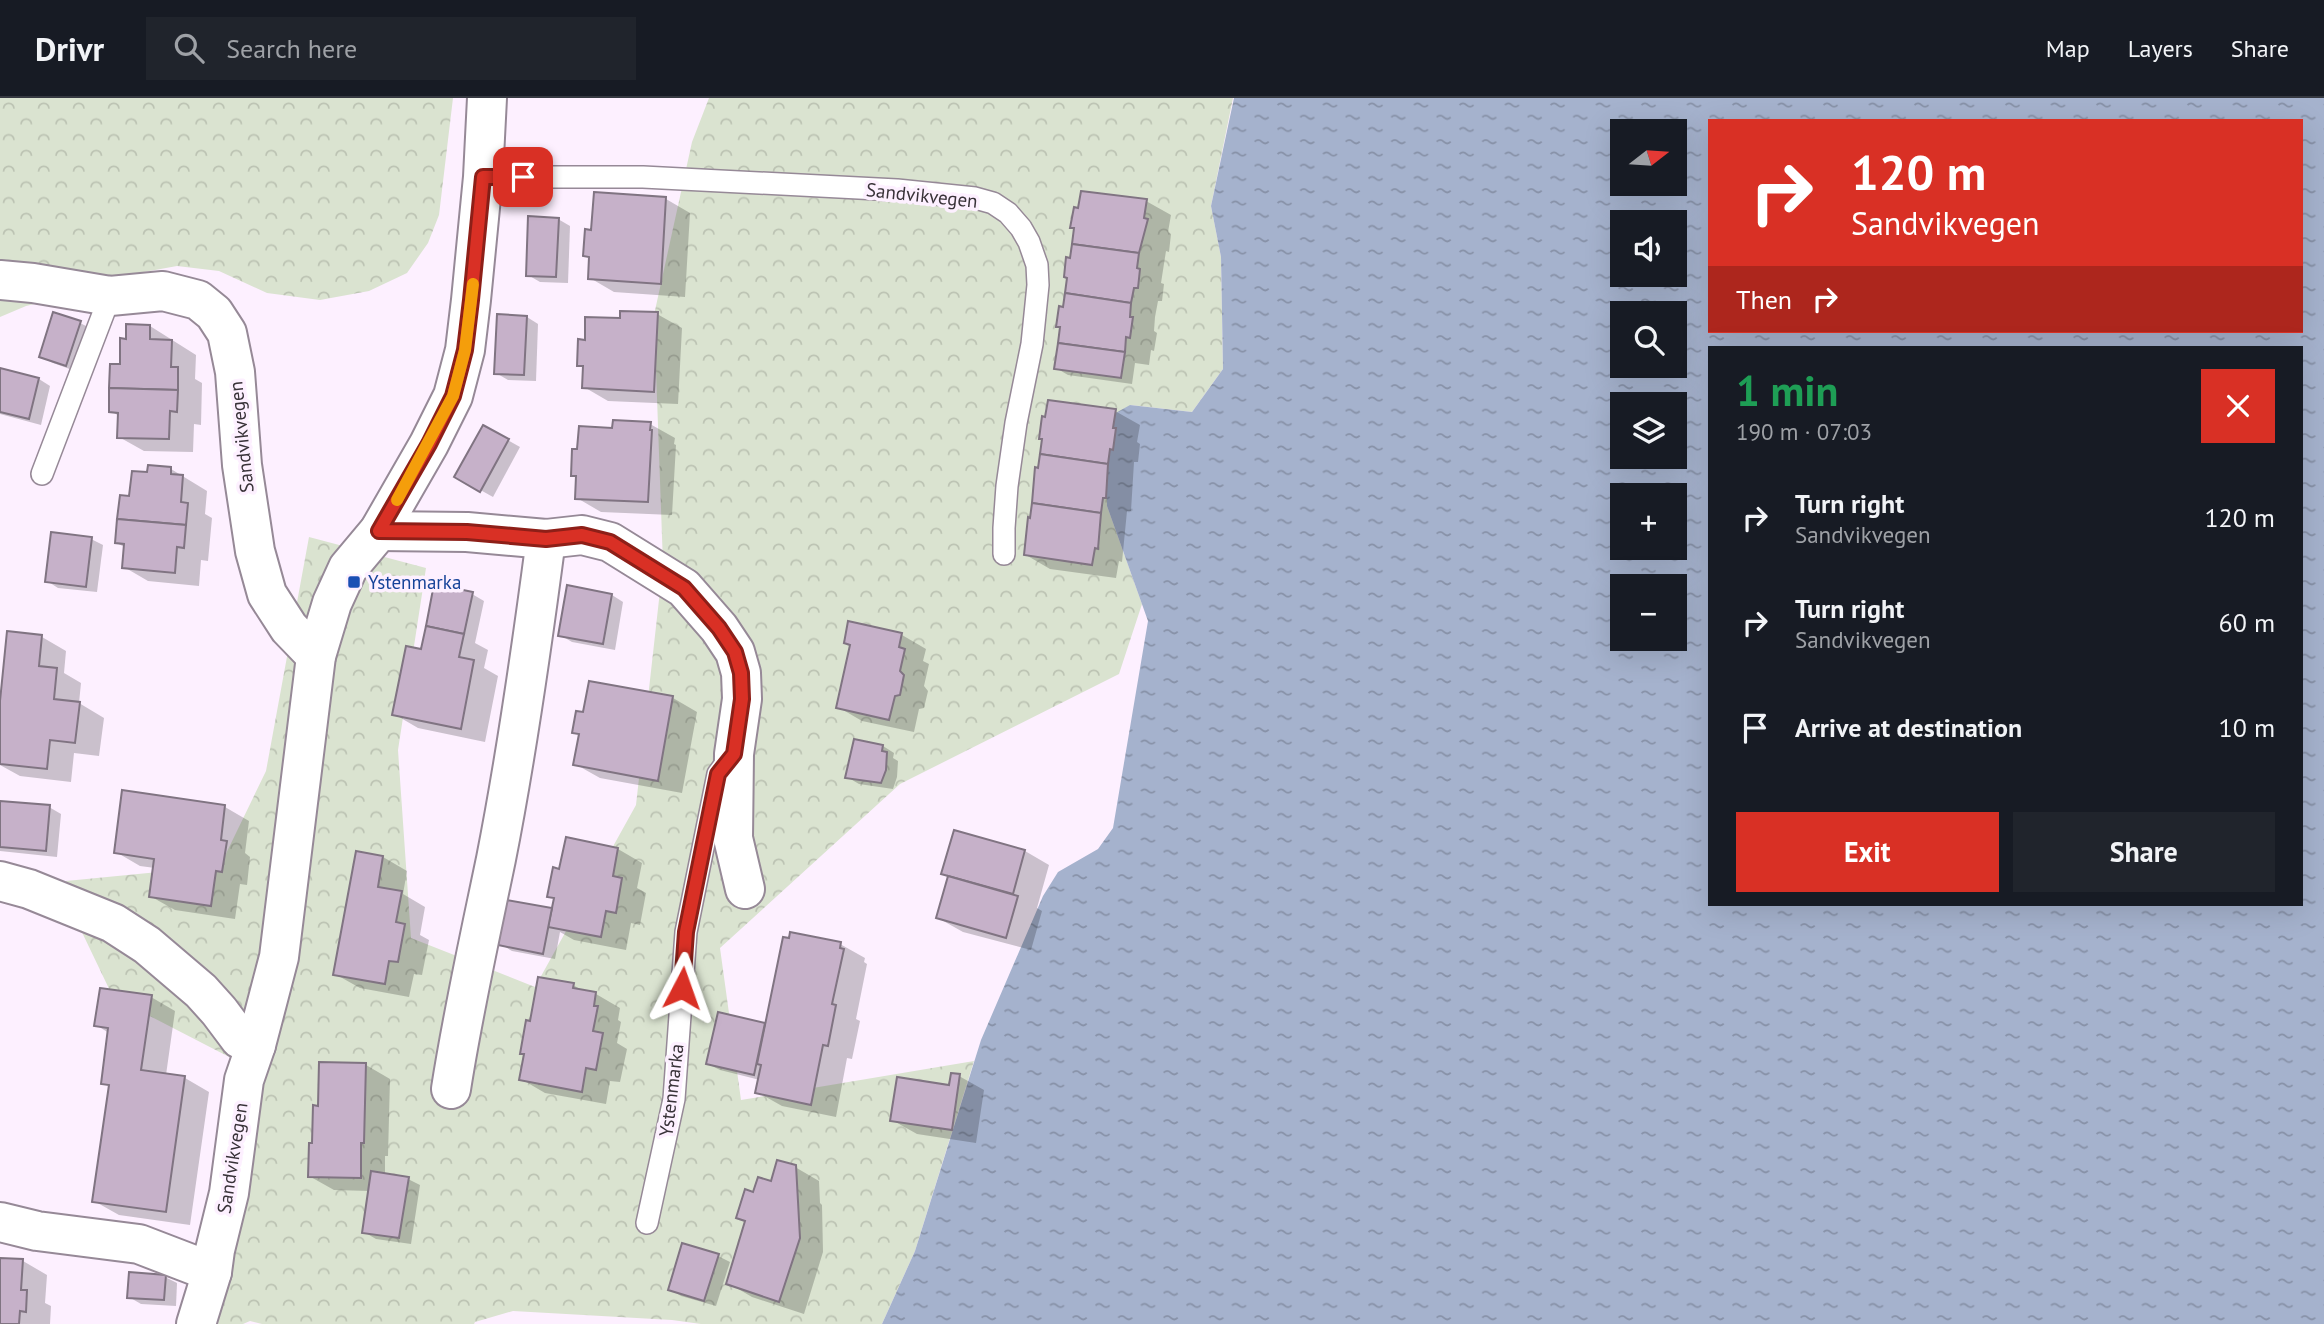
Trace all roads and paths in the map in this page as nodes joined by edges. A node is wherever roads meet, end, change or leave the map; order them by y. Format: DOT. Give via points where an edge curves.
graph roads {
  1 [pos="487,98"];
  2 [pos="483,177"];
  3 [pos="0,280"];
  4 [pos="110,296"];
  5 [pos="42,474"];
  6 [pos="379,531"];
  7 [pos="546,539"];
  8 [pos="1004,554"];
  9 [pos="316,656"];
  10 [pos="734,754"];
  11 [pos="0,881"];
  12 [pos="745,889"];
  13 [pos="256,1045"];
  14 [pos="451,1089"];
  15 [pos="0,1222"];
  16 [pos="647,1223"];
  17 [pos="212,1272"];
  18 [pos="196,1324"];
  1 -- 2 [label="street, Sandvikvegen"];
  2 -- 6 [label="street, Sandvikvegen" via="465,350 453,396"];
  2 -- 8 [label="lane, Sandvikvegen" via="643,177 897,190 975,198 1007,213 1029,242 1038,285 1007,486"];
  3 -- 4 [label="street, Sandvikvegen"];
  4 -- 5 [label="lane"];
  4 -- 9 [label="street, Sandvikvegen" via="163,291 198,300 228,333 255,551 267,594 289,628"];
  6 -- 7 [label="street, Ystenmarka"];
  6 -- 9 [label="street, Sandvikvegen" via="348,568"];
  7 -- 10 [label="street, Ystenmarka" via="582,535 610,542 684,588 719,628 735,652 741,673"];
  7 -- 14 [label="street" via="496,858"];
  9 -- 13 [label="street, Sandvikvegen" via="279,957"];
  10 -- 12 [label="street, Ystenmarka" via="733,838"];
  10 -- 16 [label="lane, Ystenmarka" via="718,774 686,932 674,1099"];
  11 -- 13 [label="street" via="29,888 113,923 147,945 201,992 240,1039"];
  13 -- 17 [label="street, Sandvikvegen" via="244,1080 229,1193"];
  15 -- 17 [label="street" via="139,1244"];
  17 -- 18 [label="street, Sandvikvegen"];
}
